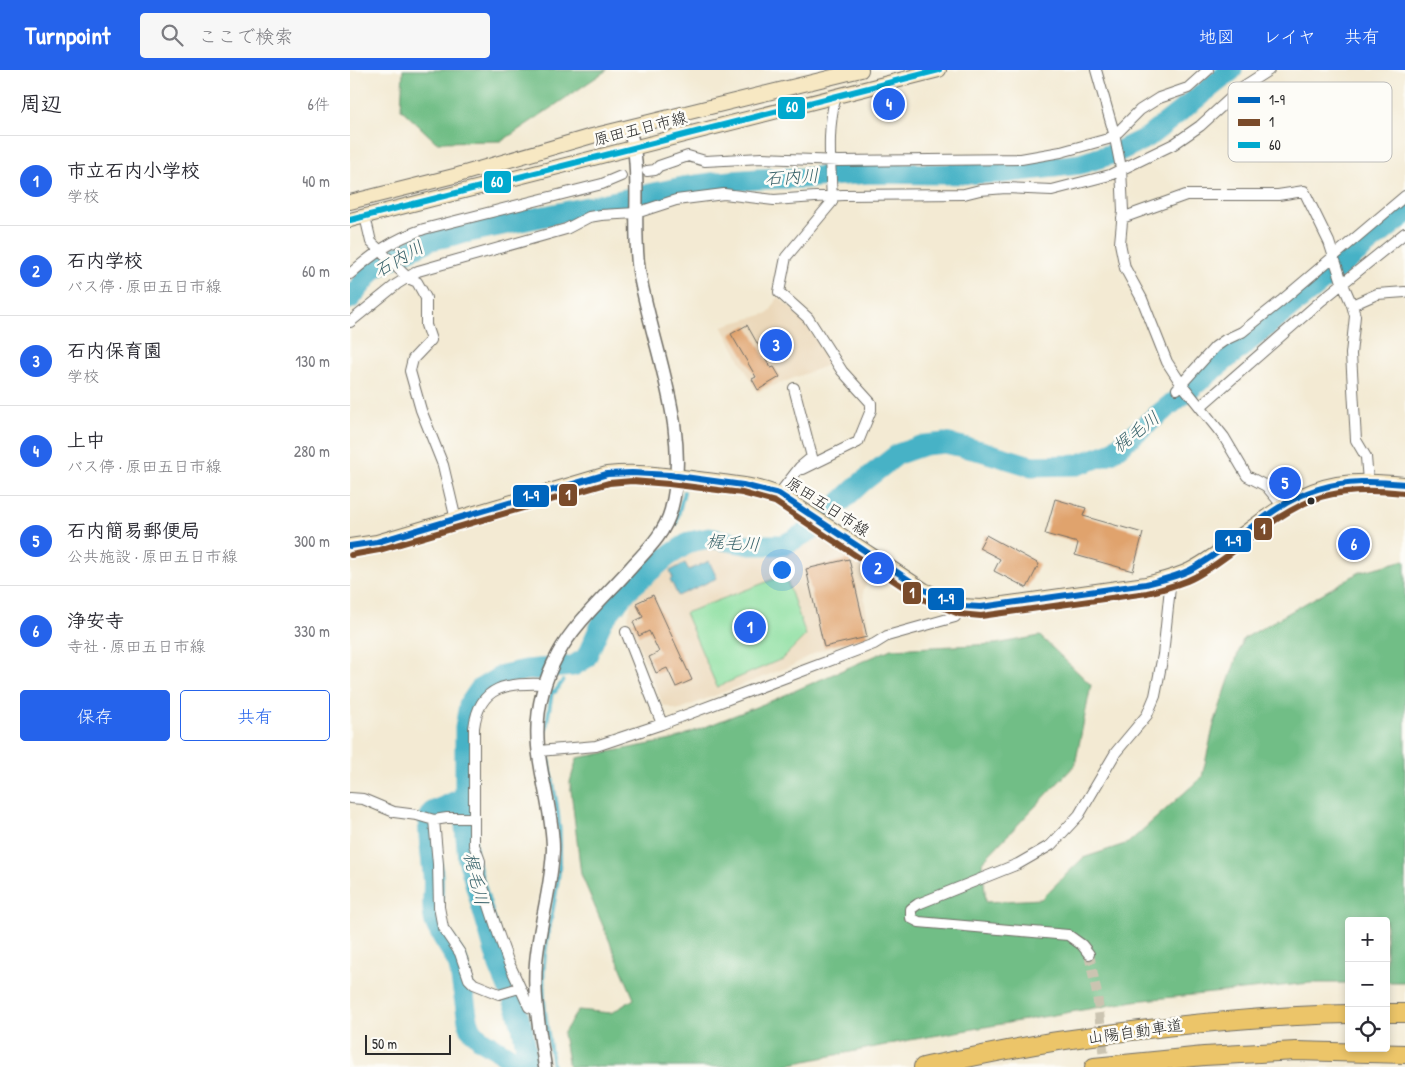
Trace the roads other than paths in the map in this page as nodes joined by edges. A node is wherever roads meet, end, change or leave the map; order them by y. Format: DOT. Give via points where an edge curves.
graph roads {
  1 [pos="861,70"];
  2 [pos="939,70"];
  3 [pos="1096,70"];
  4 [pos="1208,70"];
  5 [pos="1269,70"];
  6 [pos="1250,82"];
  7 [pos="836,96"];
  8 [pos="1228,101"];
  9 [pos="629,127"];
  10 [pos="1115,137"];
  11 [pos="634,147"];
  12 [pos="830,163"];
  13 [pos="1121,169"];
  14 [pos="641,173"];
  15 [pos="621,176"];
  16 [pos="832,195"];
  17 [pos="1405,196"];
  18 [pos="350,202"];
  19 [pos="636,211"];
  20 [pos="365,216"];
  21 [pos="1122,218"];
  22 [pos="350,220"];
  23 [pos="1405,233"];
  24 [pos="381,251"];
  25 [pos="1334,259"];
  26 [pos="350,274"];
  27 [pos="406,276"];
  28 [pos="1342,282"];
  29 [pos="1405,292"];
  30 [pos="1352,305"];
  31 [pos="350,322"];
  32 [pos="1180,386"];
  33 [pos="794,388"];
  34 [pos="1200,405"];
  35 [pos="800,467"];
  36 [pos="678,476"];
  37 [pos="1368,480"];
  38 [pos="1405,484"];
  39 [pos="779,494"];
  40 [pos="1282,505"];
  41 [pos="456,520"];
  42 [pos="350,546"];
  43 [pos="1171,578"];
  44 [pos="962,606"];
  45 [pos="626,632"];
  46 [pos="545,683"];
  47 [pos="662,724"];
  48 [pos="539,751"];
  49 [pos="350,798"];
  50 [pos="472,818"];
  51 [pos="431,819"];
  52 [pos="1089,954"];
  53 [pos="517,988"];
  54 [pos="537,1010"];
  55 [pos="1390,1013"];
  56 [pos="1405,1013"];
  57 [pos="1345,1014"];
  58 [pos="1405,1054"];
  59 [pos="545,1067"];
  60 [pos="923,1067"];
  61 [pos="1094,1067"];
  1 -- 9 [label="main road, 原田五日市線"];
  2 -- 7 [label="main road, 原田五日市線"];
  3 -- 10 [label="street"];
  4 -- 10 [label="street" via="1188,88 1159,98 1140,110"];
  5 -- 6 [label="street"];
  7 -- 11 [label="main road, 原田五日市線"];
  7 -- 12 [label="street"];
  8 -- 13 [label="street" via="1174,144"];
  9 -- 11 [label="street"];
  9 -- 18 [label="main road, 原田五日市線"];
  10 -- 12 [label="street" via="1073,150 1021,160"];
  10 -- 13 [label="street"];
  11 -- 14 [label="street"];
  11 -- 20 [label="main road, 原田五日市線"];
  12 -- 14 [label="street" via="762,158 704,161 688,156"];
  12 -- 16 [label="street"];
  13 -- 16 [label="street" via="1108,176 1043,190 1006,188 964,194"];
  13 -- 21 [label="street"];
  14 -- 19 [label="street"];
  15 -- 24 [label="street" via="602,184 424,229 404,236"];
  16 -- 19 [label="street" via="771,200 734,194 715,195 670,201"];
  16 -- 35 [label="street" via="832,202 786,257 780,292 808,318 842,371 871,402 871,410 858,442 803,469"];
  17 -- 25 [label="street"];
  19 -- 27 [label="street" via="595,215 566,228"];
  19 -- 36 [label="street" via="639,270 670,399"];
  20 -- 22 [label="main road, 原田五日市線"];
  20 -- 24 [label="street" via="371,242"];
  21 -- 25 [label="street" via="1186,195 1278,195 1304,191"];
  21 -- 32 [label="street" via="1120,243 1125,268"];
  23 -- 28 [label="street"];
  24 -- 26 [label="street"];
  24 -- 27 [label="street"];
  25 -- 28 [label="street"];
  25 -- 32 [label="street" via="1242,332 1215,347"];
  27 -- 31 [label="street"];
  27 -- 41 [label="street" via="416,282 426,298 426,326 431,340 413,359 410,371 421,410 443,465"];
  28 -- 30 [label="street"];
  28 -- 34 [label="street"];
  29 -- 30 [label="street" via="1377,294"];
  30 -- 37 [label="street" via="1355,316 1351,354 1356,440 1366,457"];
  32 -- 34 [label="street"];
  33 -- 35 [label="street" via="812,457"];
  34 -- 40 [label="street" via="1247,476 1266,486"];
  35 -- 39 [label="street"];
  36 -- 39 [label="main road, 原田五日市線" via="751,486"];
  36 -- 41 [label="main road, 原田五日市線" via="607,474"];
  36 -- 46 [label="street" via="672,509 662,532 568,638"];
  37 -- 38 [label="main road, 原田五日市線"];
  37 -- 40 [label="main road, 原田五日市線" via="1336,484"];
  39 -- 44 [label="main road, 原田五日市線" via="924,590"];
  40 -- 43 [label="main road, 原田五日市線" via="1218,553"];
  41 -- 42 [label="main road, 原田五日市線" via="377,542"];
  43 -- 44 [label="main road, 原田五日市線" via="998,605"];
  43 -- 52 [label="street" via="1155,696 1147,715 1116,752 1079,815 1051,845 1018,864 911,909 911,918 919,922 1068,934"];
  44 -- 47 [label="street" via="955,617 888,636"];
  45 -- 47 [label="street"];
  46 -- 48 [label="street" via="539,712"];
  46 -- 50 [label="street" via="503,687 488,697 477,712"];
  47 -- 48 [label="street" via="596,746"];
  48 -- 54 [label="street" via="550,812 553,853 536,962"];
  49 -- 51 [label="street" via="363,798 396,812"];
  50 -- 51 [label="street"];
  50 -- 53 [label="street" via="480,876"];
  51 -- 53 [label="street" via="443,928 463,958 471,982 500,994"];
  53 -- 54 [label="street" via="529,1007"];
  54 -- 59 [label="street"];
  55 -- 56 [label="highway"];
  57 -- 60 [label="highway, 山陽自動車道" via="1188,1024 1056,1042"];
  58 -- 61 [label="highway, 山陽自動車道" via="1296,1051"];
}
